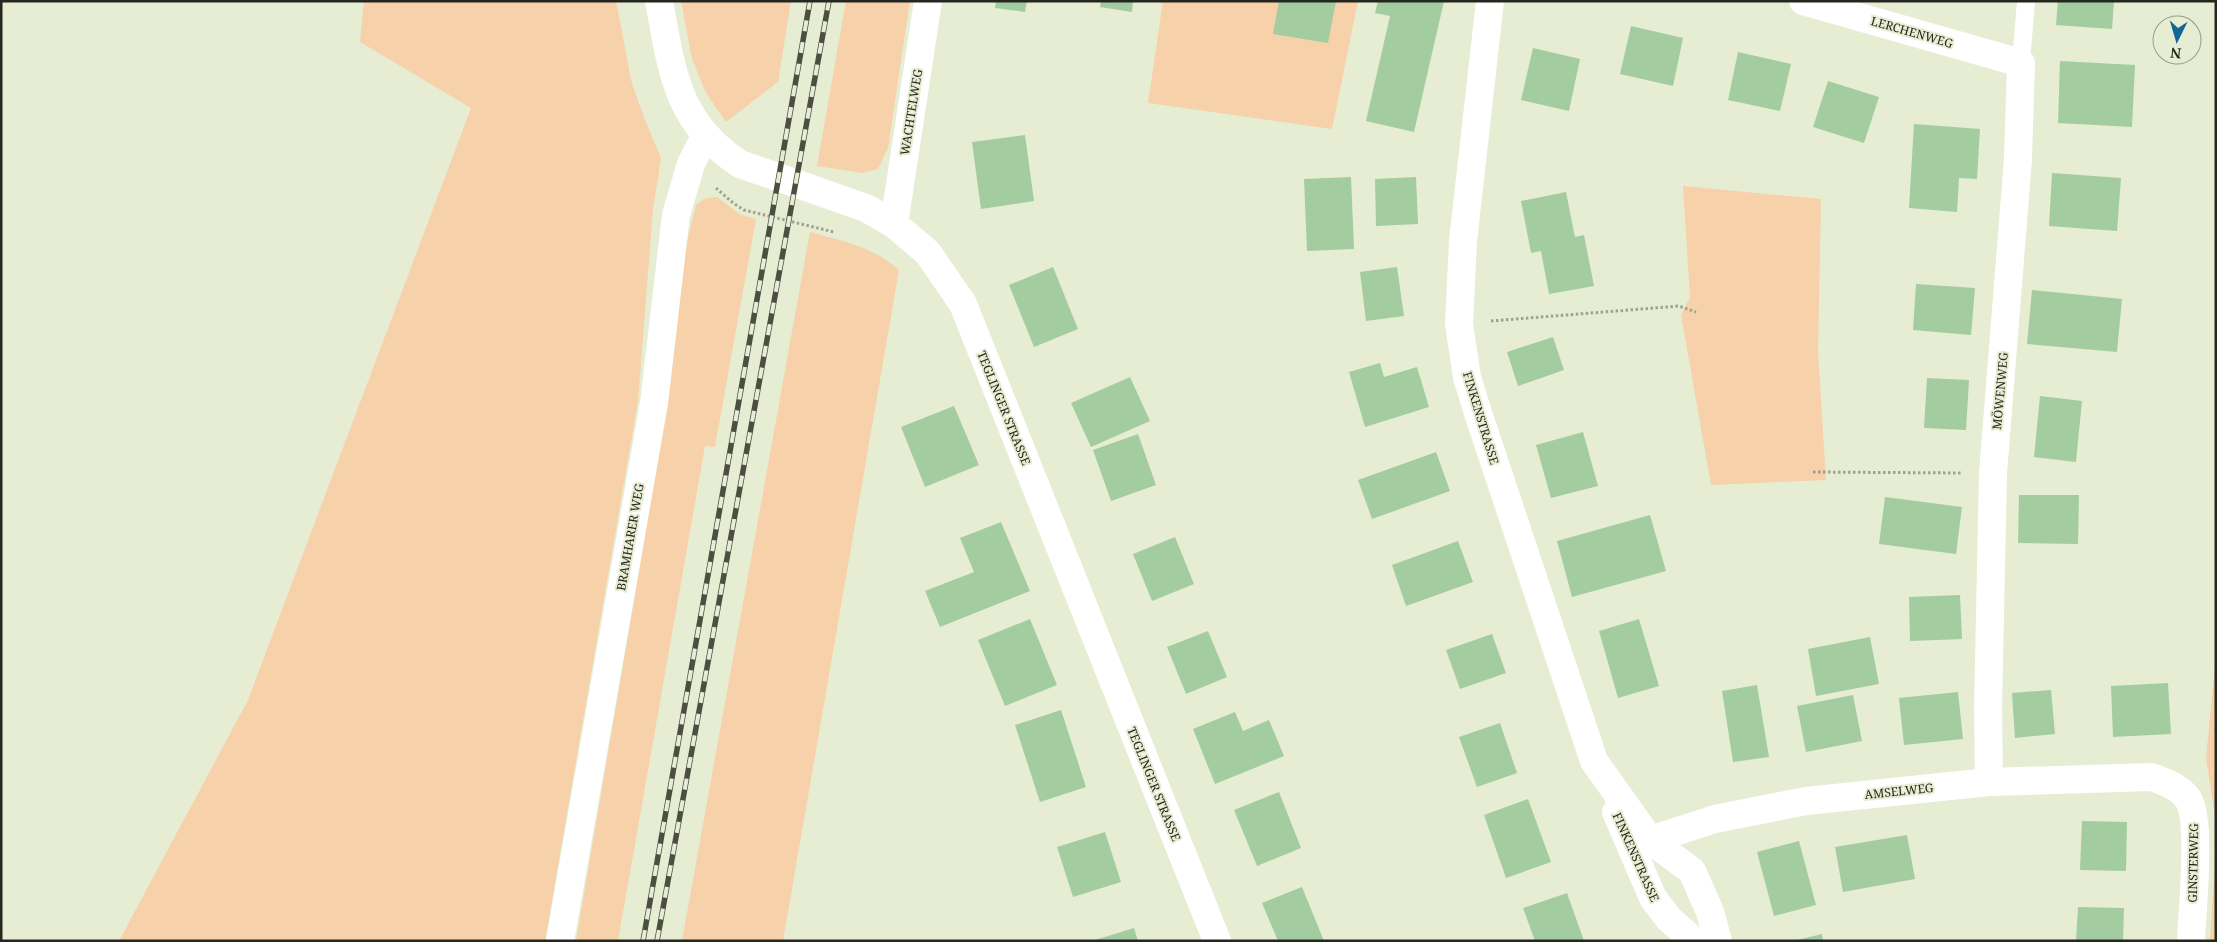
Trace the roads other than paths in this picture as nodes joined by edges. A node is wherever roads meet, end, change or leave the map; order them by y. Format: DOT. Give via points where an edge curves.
graph roads {
  1 [pos="660,1"];
  2 [pos="928,1"];
  3 [pos="1490,1"];
  4 [pos="1803,1"];
  5 [pos="2026,1"];
  6 [pos="2021,63"];
  7 [pos="705,136"];
  8 [pos="894,224"];
  9 [pos="1594,761"];
  10 [pos="2152,778"];
  11 [pos="1989,782"];
  12 [pos="1650,840"];
  13 [pos="560,941"];
  14 [pos="1217,941"];
  15 [pos="1694,941"];
  16 [pos="1718,941"];
  17 [pos="2190,941"];
  1 -- 7 [label="street, TEGLINGER STRASSE" via="673,74 687,108"];
  2 -- 8 [label="street, WACHTELWEG"];
  3 -- 9 [label="street, FINKENSTRASSE" via="1463,240 1459,324 1477,410"];
  4 -- 6 [label="street, LERCHENWEG"];
  5 -- 6 [label="lane, MÖWENWEG"];
  6 -- 11 [label="street, MÖWENWEG" via="2018,159 1993,473"];
  7 -- 8 [label="street, TEGLINGER STRASSE" via="740,164 866,208"];
  7 -- 13 [label="street, BRAMHARER WEG" via="692,164 676,215 654,403"];
  8 -- 14 [label="street, TEGLINGER STRASSE" via="928,254 963,304"];
  9 -- 12 [label="street, FINKENSTRASSE"];
  9 -- 15 [label="street, FINKENSTRASSE" via="1653,898 1669,919"];
  10 -- 11 [label="street, AMSELWEG"];
  10 -- 17 [label="street, GINSTERWEG" via="2173,786 2189,800 2195,825"];
  11 -- 12 [label="street, AMSELWEG" via="1806,801 1715,819"];
  12 -- 16 [label="street, FINKENSTRASSE" via="1692,871 1710,912"];
}
